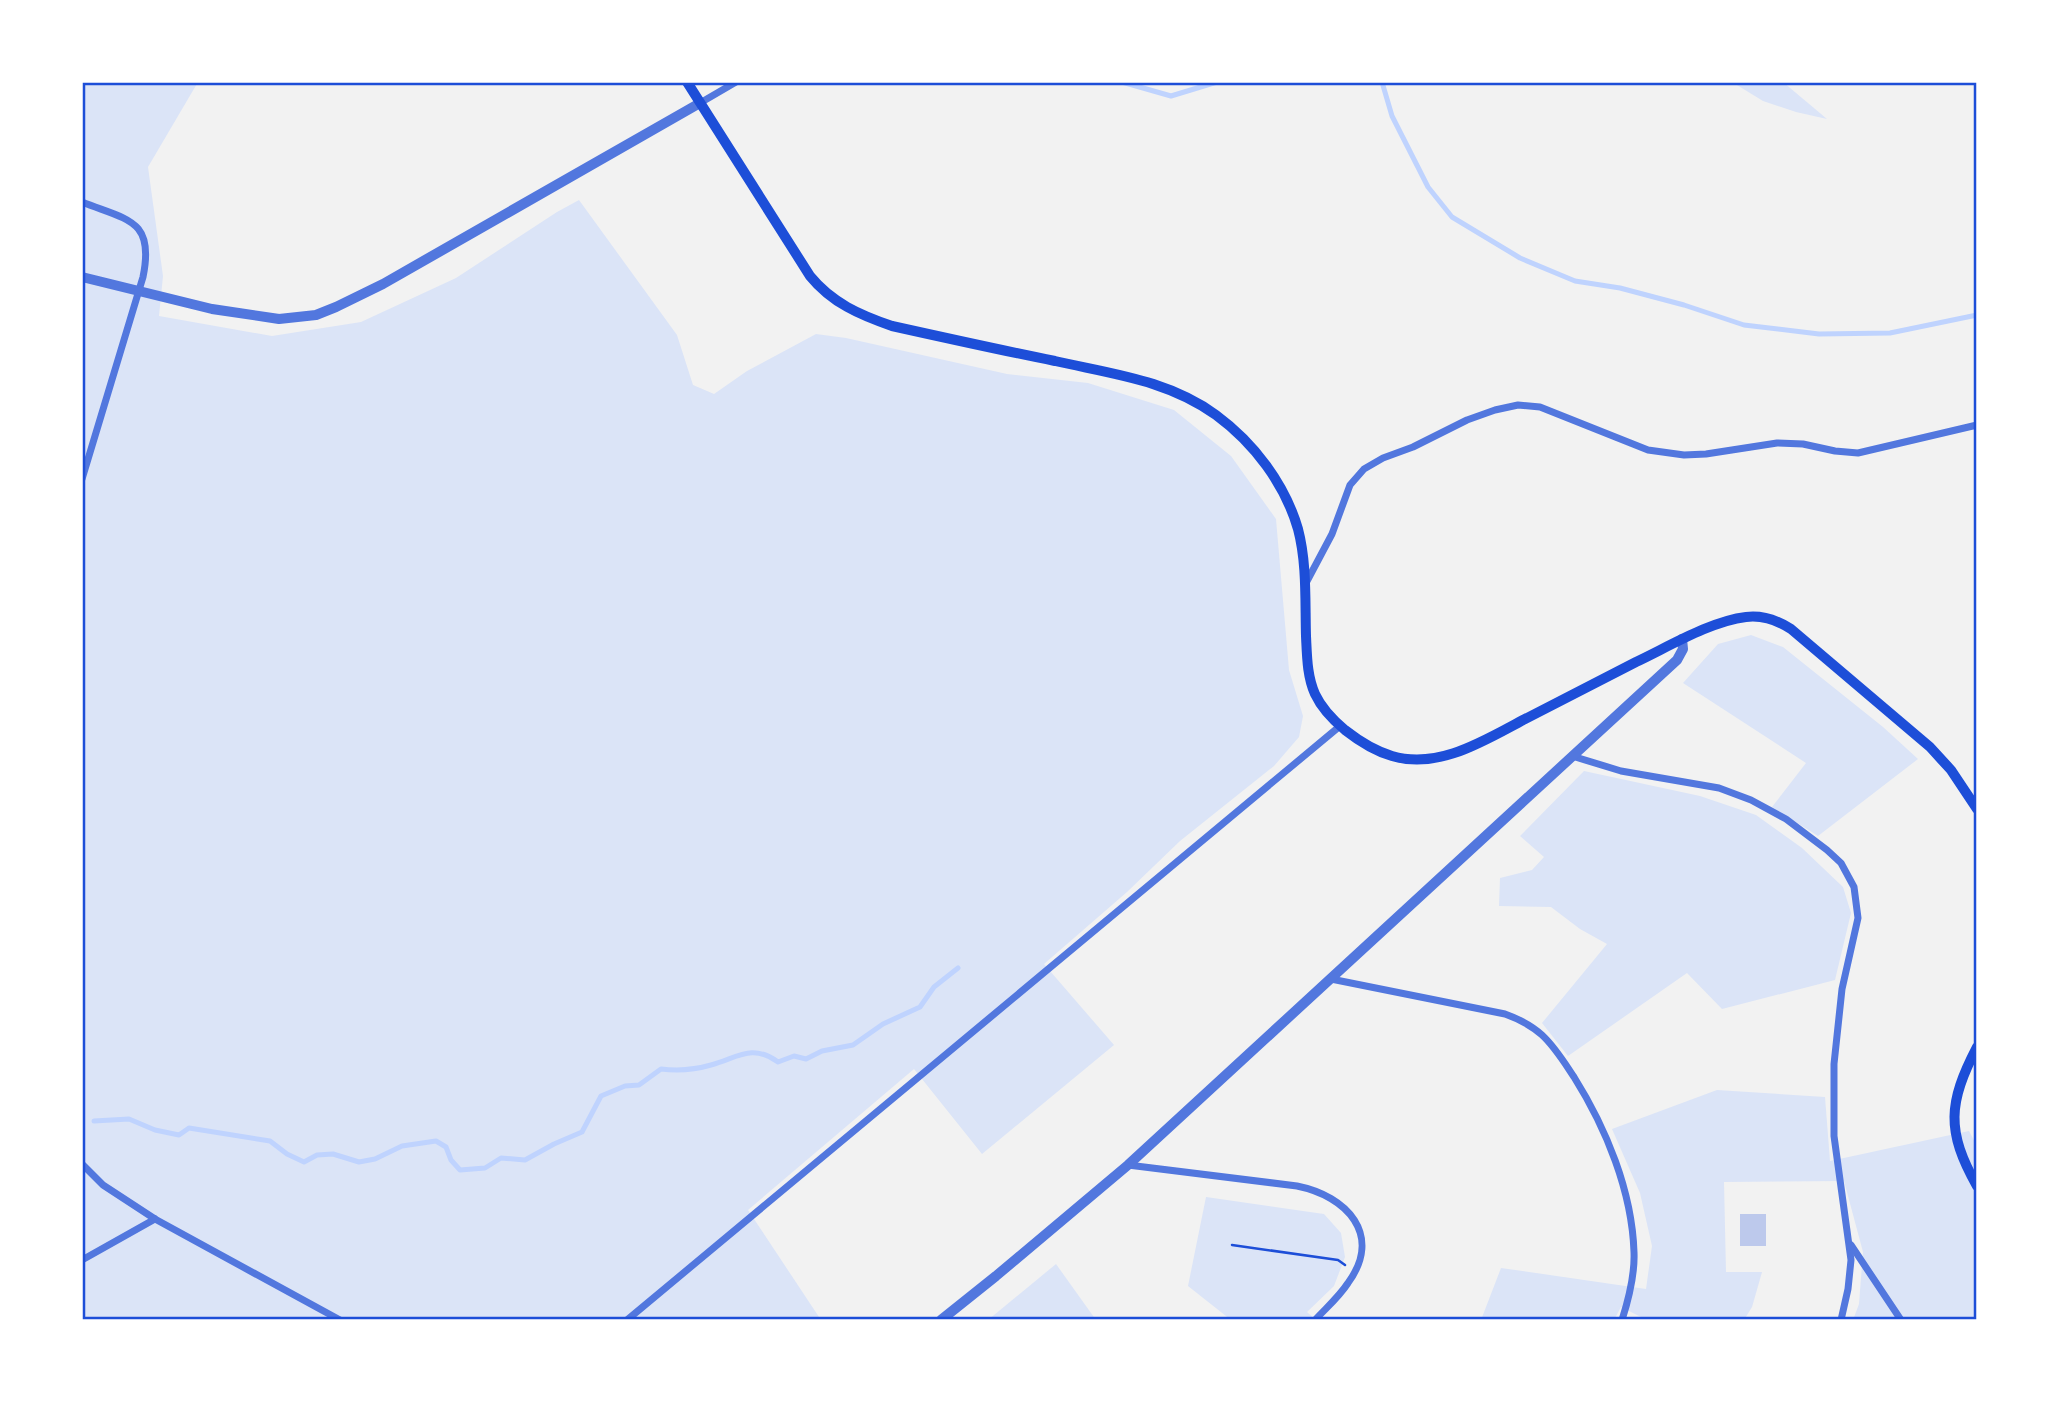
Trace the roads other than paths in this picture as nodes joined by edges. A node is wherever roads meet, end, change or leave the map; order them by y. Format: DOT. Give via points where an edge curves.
graph roads {
  1 [pos="687,82"];
  2 [pos="736,82"];
  3 [pos="700,103"];
  4 [pos="82,202"];
  5 [pos="82,276"];
  6 [pos="138,291"];
  7 [pos="1977,425"];
  8 [pos="82,479"];
  9 [pos="1304,586"];
  10 [pos="1682,639"];
  11 [pos="1340,726"];
  12 [pos="1572,756"];
  13 [pos="1977,808"];
  14 [pos="1331,979"];
  15 [pos="1977,1047"];
  16 [pos="82,1164"];
  17 [pos="1128,1165"];
  18 [pos="1977,1186"];
  19 [pos="155,1219"];
  20 [pos="1850,1245"];
  21 [pos="82,1260"];
  22 [pos="341,1320"];
  23 [pos="627,1320"];
  24 [pos="941,1320"];
  25 [pos="1315,1320"];
  26 [pos="1622,1320"];
  27 [pos="1841,1320"];
  28 [pos="1901,1320"];
  1 -- 3 [label="main road"];
  2 -- 3 [label="street"];
  3 -- 6 [label="street" via="383,284 316,315 260,317"];
  3 -- 9 [label="main road" via="810,276 842,305 892,326 1159,384 1229,425 1257,454 1283,492 1298,531"];
  4 -- 6 [label="street" via="130,221 141,231 145,269"];
  5 -- 6 [label="street"];
  6 -- 8 [label="street"];
  7 -- 9 [label="street" via="1858,453 1777,443 1684,455 1648,450 1540,407 1506,406 1364,469 1350,485 1332,534"];
  9 -- 11 [label="main road" via="1310,680 1324,710"];
  10 -- 11 [label="main road" via="1439,757 1414,760 1393,756"];
  10 -- 12 [label="street" via="1683,649 1676,660"];
  10 -- 13 [label="main road" via="1743,617 1783,624 1922,738"];
  11 -- 23 [label="street"];
  12 -- 14 [label="street"];
  12 -- 20 [label="street" via="1621,771 1720,788 1751,800 1799,828 1834,856 1847,873 1858,918 1843,989 1833,1092 1834,1136"];
  14 -- 17 [label="street"];
  14 -- 26 [label="street" via="1505,1014 1549,1041 1592,1109 1623,1186 1634,1251"];
  15 -- 18 [label="main road" via="1960,1085 1954,1123 1960,1154"];
  16 -- 19 [label="street" via="103,1185"];
  17 -- 24 [label="street"];
  17 -- 25 [label="street" via="1297,1186 1329,1195 1350,1213 1362,1245 1349,1283"];
  19 -- 21 [label="street"];
  19 -- 22 [label="street"];
  20 -- 27 [label="street"];
  20 -- 28 [label="street"];
}
